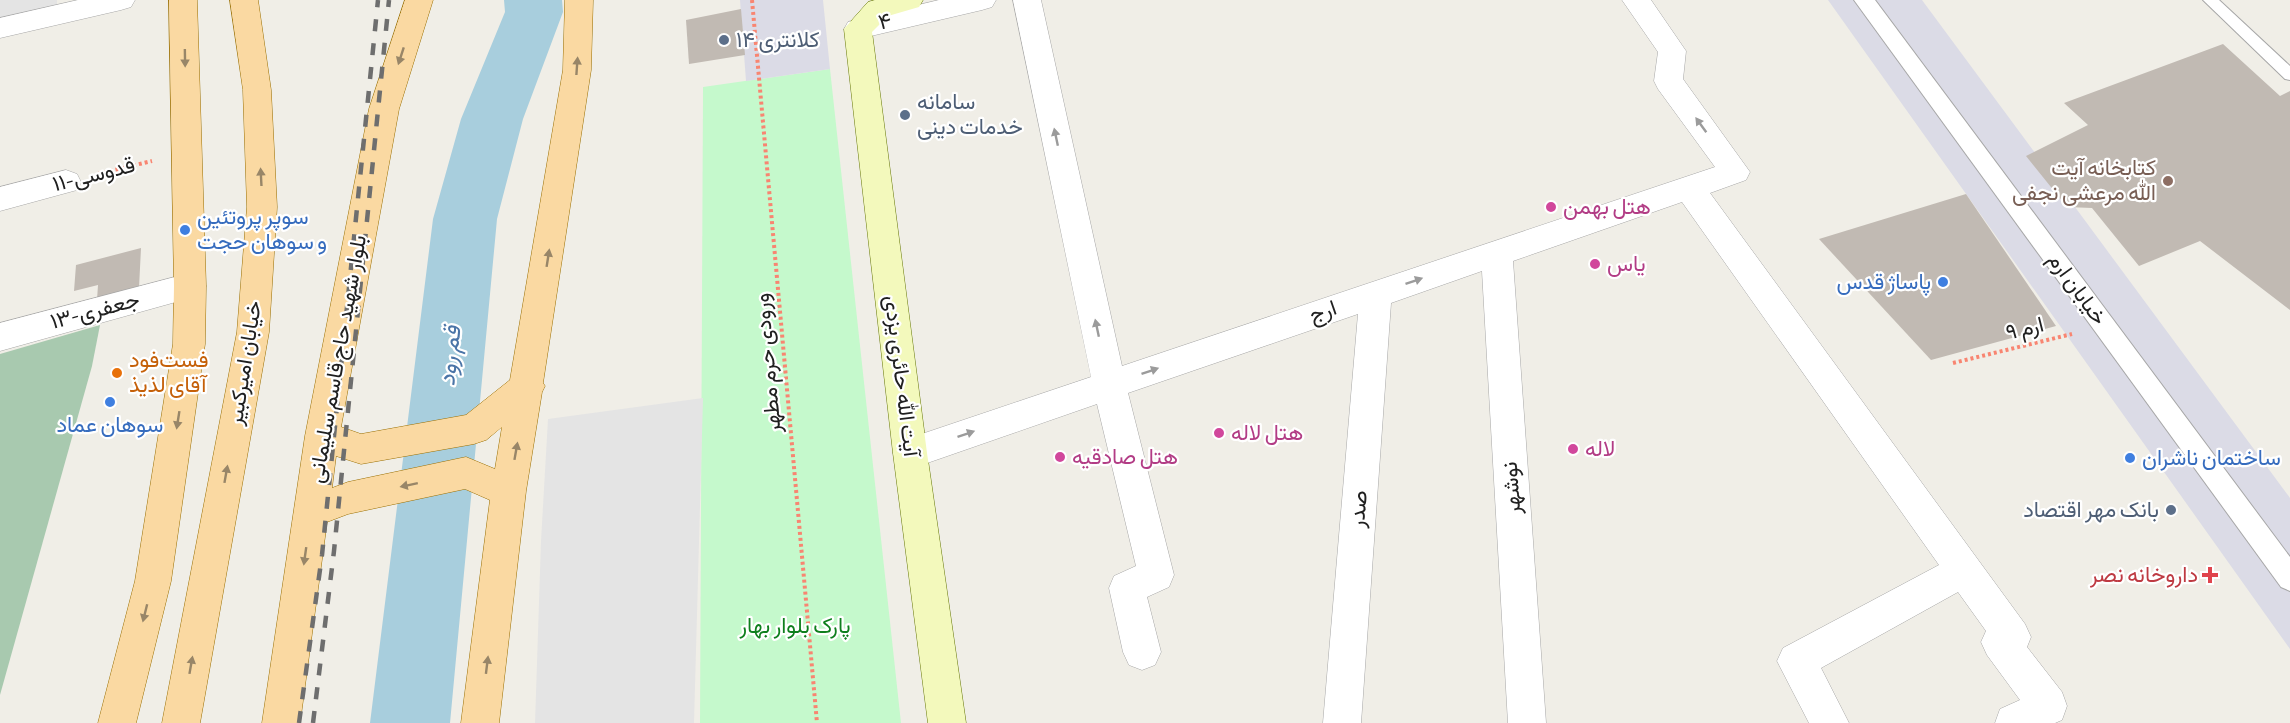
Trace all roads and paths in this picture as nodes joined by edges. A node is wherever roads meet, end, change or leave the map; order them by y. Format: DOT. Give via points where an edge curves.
graph roads {
  1 [pos="121,0"];
  2 [pos="183,0"];
  3 [pos="244,0"];
  4 [pos="419,0"];
  5 [pos="579,0"];
  6 [pos="752,0"];
  7 [pos="909,0"];
  8 [pos="982,0"];
  9 [pos="1027,0"];
  10 [pos="1636,0"];
  11 [pos="1864,0"];
  12 [pos="2210,0"];
  13 [pos="0,28"];
  14 [pos="858,29"];
  15 [pos="2290,75"];
  16 [pos="187,153"];
  17 [pos="66,182"];
  18 [pos="1689,188"];
  19 [pos="0,199"];
  20 [pos="1497,253"];
  21 [pos="190,285"];
  22 [pos="1376,294"];
  23 [pos="2104,326"];
  24 [pos="0,337"];
  25 [pos="1953,363"];
  26 [pos="1109,385"];
  27 [pos="528,386"];
  28 [pos="322,436"];
  29 [pos="910,453"];
  30 [pos="509,490"];
  31 [pos="311,512"];
  32 [pos="1964,570"];
  33 [pos="2290,578"];
  34 [pos="1142,652"];
  35 [pos="117,723"];
  36 [pos="180,723"];
  37 [pos="281,723"];
  38 [pos="480,723"];
  39 [pos="817,723"];
  40 [pos="947,723"];
  41 [pos="1342,723"];
  42 [pos="1527,723"];
  43 [pos="1830,723"];
  44 [pos="2014,723"];
  1 -- 13 [label="street"];
  2 -- 16 [label="main road, one-way"];
  36 -- 3 [label="main road, خیابان امیرکبیر, one-way" via="253,332 262,207 257,90"];
  4 -- 28 [label="main road, بلوار شهید حاج قاسم سلیمانی, one-way" via="384,109"];
  27 -- 5 [label="main road, one-way" via="577,70"];
  6 -- 39 [label="path, ورودی حرم مطهر"];
  7 -- 14 [label="main road" via="878,9"];
  8 -- 14 [label="street, ۴"];
  26 -- 9 [label="street, one-way"];
  18 -- 10 [label="street, ارج, one-way" via="1735,172 1668,81 1672,51"];
  11 -- 23 [label="street, خیابان ارم"];
  12 -- 15 [label="lane"];
  14 -- 29 [label="main road, آیت الله‌ حائری‌ یزدی"];
  16 -- 17 [label="path, قدوسی-۱۱"];
  16 -- 21 [label="main road"];
  17 -- 19 [label="street, قدوسی-۱۱"];
  18 -- 20 [label="street, ارج"];
  18 -- 32 [label="street"];
  22 -- 20 [label="street, ارج, one-way"];
  20 -- 42 [label="street, نوشهر"];
  21 -- 24 [label="street, جعفری-۱۳"];
  21 -- 35 [label="main road, one-way" via="189,344 153,581"];
  26 -- 22 [label="street, ارج, one-way"];
  22 -- 41 [label="street, صدر"];
  23 -- 25 [label="path, ارم ۹"];
  23 -- 33 [label="street, خیابان ارم"];
  29 -- 26 [label="street, ارج, one-way"];
  26 -- 34 [label="street" via="1156,576 1126,588"];
  27 -- 28 [label="main road" via="474,429 361,449"];
  30 -- 27 [label="main road, one-way"];
  28 -- 31 [label="main road, بلوار شهید حاج قاسم سلیمانی"];
  29 -- 40 [label="main road, آیت الله‌ حائری‌ یزدی"];
  30 -- 31 [label="main road, one-way" via="466,473 348,498"];
  38 -- 30 [label="main road, one-way"];
  31 -- 37 [label="main road, بلوار شهید حاج قاسم سلیمانی, one-way"];
  32 -- 43 [label="street" via="1796,661"];
  32 -- 44 [label="street" via="2012,637 2000,642 2048,705"];
}
